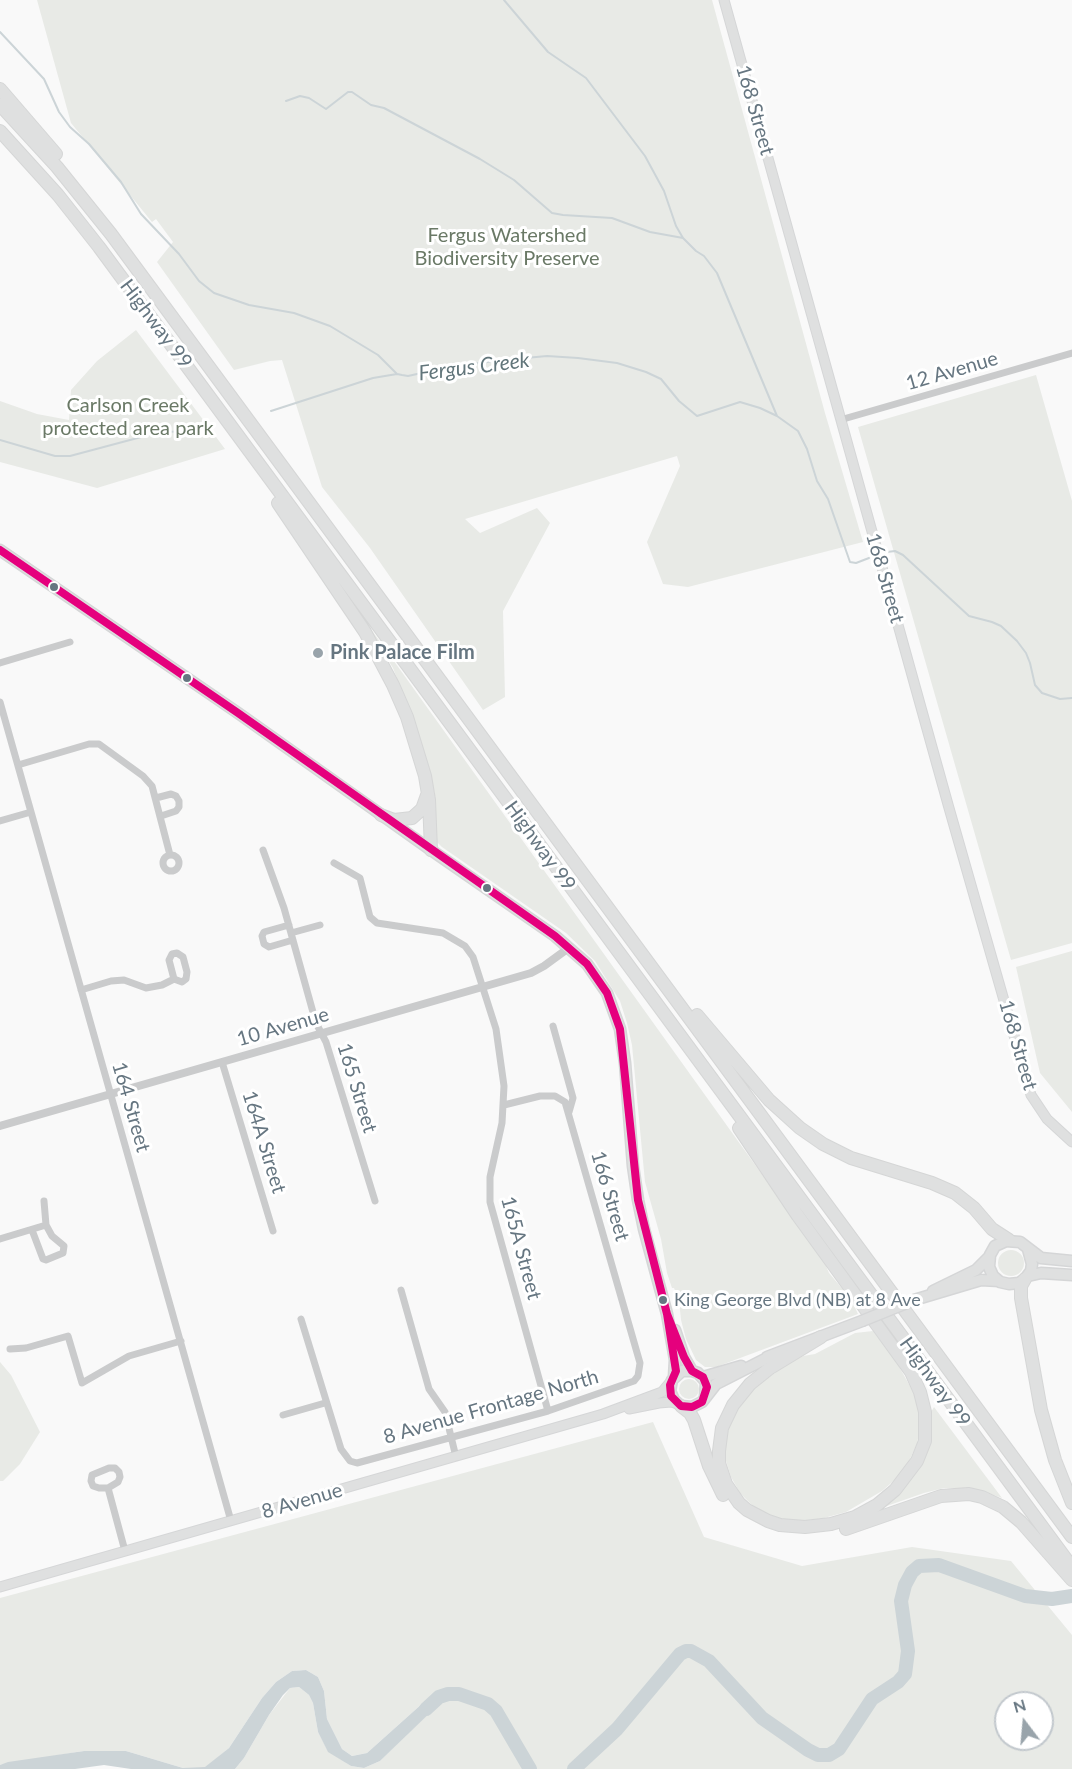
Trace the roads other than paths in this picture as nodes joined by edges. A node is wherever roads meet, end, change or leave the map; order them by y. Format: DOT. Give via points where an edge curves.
graph roads {
  1 [pos="724,0"];
  2 [pos="0,89"];
  3 [pos="0,105"];
  4 [pos="0,131"];
  5 [pos="138,270"];
  6 [pos="1072,353"];
  7 [pos="220,411"];
  8 [pos="840,420"];
  9 [pos="0,550"];
  10 [pos="70,642"];
  11 [pos="0,663"];
  12 [pos="0,702"];
  13 [pos="18,765"];
  14 [pos="425,776"];
  15 [pos="156,798"];
  16 [pos="31,812"];
  17 [pos="381,815"];
  18 [pos="160,816"];
  19 [pos="0,821"];
  20 [pos="263,850"];
  21 [pos="431,850"];
  22 [pos="170,855"];
  23 [pos="334,863"];
  24 [pos="600,896"];
  25 [pos="320,925"];
  26 [pos="291,933"];
  27 [pos="570,947"];
  28 [pos="620,954"];
  29 [pos="174,979"];
  30 [pos="483,986"];
  31 [pos="81,990"];
  32 [pos="553,1026"];
  33 [pos="321,1034"];
  34 [pos="222,1062"];
  35 [pos="110,1095"];
  36 [pos="504,1105"];
  37 [pos="569,1112"];
  38 [pos="0,1126"];
  39 [pos="1072,1142"];
  40 [pos="375,1200"];
  41 [pos="44,1201"];
  42 [pos="46,1225"];
  43 [pos="32,1230"];
  44 [pos="273,1231"];
  45 [pos="0,1239"];
  46 [pos="1009,1240"];
  47 [pos="1028,1249"];
  48 [pos="989,1257"];
  49 [pos="1072,1261"];
  50 [pos="1072,1275"];
  51 [pos="1026,1277"];
  52 [pos="999,1281"];
  53 [pos="401,1290"];
  54 [pos="914,1300"];
  55 [pos="667,1314"];
  56 [pos="301,1319"];
  57 [pos="821,1337"];
  58 [pos="181,1341"];
  59 [pos="10,1349"];
  60 [pos="773,1355"];
  61 [pos="692,1371"];
  62 [pos="638,1376"];
  63 [pos="703,1377"];
  64 [pos="673,1378"];
  65 [pos="705,1397"];
  66 [pos="326,1403"];
  67 [pos="679,1405"];
  68 [pos="548,1411"];
  69 [pos="603,1414"];
  70 [pos="283,1415"];
  71 [pos="451,1437"];
  72 [pos="456,1457"];
  73 [pos="108,1488"];
  74 [pos="1072,1503"];
  75 [pos="231,1521"];
  76 [pos="1072,1537"];
  77 [pos="125,1551"];
  78 [pos="1072,1567"];
  79 [pos="1072,1580"];
  80 [pos="0,1587"];
  1 -- 8 [label="main road, 168 Street"];
  2 -- 5 [label="highway" via="79,182"];
  3 -- 5 [label="highway, Highway 99" via="72,184"];
  4 -- 7 [label="highway, Highway 99" via="84,228"];
  5 -- 24 [label="highway, Highway 99"];
  6 -- 8 [label="street, 12 Avenue"];
  7 -- 14 [label="highway" via="381,659"];
  7 -- 28 [label="highway, Highway 99"];
  8 -- 39 [label="main road, 168 Street" via="1031,1095 1047,1119"];
  9 -- 17 [label="main road"];
  10 -- 11 [label="street"];
  12 -- 13 [label="street, 164 Street"];
  13 -- 15 [label="street" via="99,744 143,776"];
  13 -- 16 [label="street, 164 Street"];
  14 -- 17 [label="highway" via="426,799 418,815 400,820"];
  14 -- 21 [label="highway"];
  15 -- 18 [label="street"];
  15 -- 18 [label="street" via="171,794 179,801 176,811"];
  16 -- 19 [label="street"];
  16 -- 31 [label="street, 164 Street"];
  17 -- 21 [label="main road"];
  18 -- 22 [label="street"];
  20 -- 26 [label="street, 165 Street"];
  21 -- 27 [label="main road"];
  23 -- 30 [label="street, 165A Street" via="360,878 370,917 377,923 442,933 465,946"];
  24 -- 46 [label="highway" via="736,1062 788,1119 823,1144 852,1158 954,1193"];
  24 -- 76 [label="highway, Highway 99"];
  25 -- 26 [label="street"];
  26 -- 33 [label="street, 165 Street"];
  27 -- 30 [label="street, 10 Avenue" via="531,973"];
  27 -- 55 [label="main road" via="602,986 620,1029 638,1200"];
  28 -- 57 [label="highway" via="798,1216 905,1364 923,1402 926,1431 921,1450 911,1471 886,1498 867,1512 837,1523 818,1527 780,1525 747,1510 732,1494 719,1462 719,1440 727,1417 750,1384"];
  28 -- 78 [label="highway, Highway 99"];
  29 -- 31 [label="street" via="155,987 124,980"];
  30 -- 33 [label="street, 10 Avenue"];
  30 -- 36 [label="street, 165A Street" via="499,1044"];
  31 -- 35 [label="street, 164 Street"];
  32 -- 37 [label="street, 166 Street" via="573,1098"];
  33 -- 34 [label="street, 10 Avenue"];
  33 -- 40 [label="street, 165 Street"];
  34 -- 35 [label="street, 10 Avenue"];
  34 -- 44 [label="street, 164A Street"];
  35 -- 38 [label="street, 10 Avenue"];
  35 -- 58 [label="street, 164 Street"];
  36 -- 37 [label="street" via="555,1096 565,1102"];
  36 -- 68 [label="street, 165A Street" via="490,1177 490,1202"];
  37 -- 62 [label="street, 166 Street" via="640,1363"];
  41 -- 42 [label="street"];
  42 -- 43 [label="street"];
  42 -- 43 [label="street" via="51,1236 64,1246 60,1256 43,1259"];
  43 -- 45 [label="street"];
  46 -- 47 [label="main road"];
  46 -- 48 [label="main road" via="995,1246"];
  47 -- 49 [label="main road" via="1041,1258"];
  47 -- 51 [label="main road" via="1032,1264"];
  48 -- 52 [label="main road" via="990,1271"];
  48 -- 54 [label="main road" via="972,1272"];
  50 -- 51 [label="main road" via="1041,1273"];
  51 -- 52 [label="main road" via="1012,1284"];
  51 -- 74 [label="highway" via="1021,1290 1022,1306 1041,1410"];
  52 -- 54 [label="main road" via="981,1280"];
  53 -- 71 [label="street" via="429,1389 445,1412"];
  54 -- 57 [label="main road, bridge"];
  55 -- 61 [label="main road"];
  55 -- 64 [label="main road" via="675,1360"];
  56 -- 66 [label="street"];
  57 -- 60 [label="main road"];
  58 -- 59 [label="street" via="129,1356 82,1383 68,1336"];
  58 -- 75 [label="street, 164 Street"];
  60 -- 63 [label="main road"];
  60 -- 65 [label="main road" via="716,1384"];
  61 -- 63 [label="main road"];
  61 -- 64 [label="main road" via="682,1371"];
  62 -- 68 [label="street, 8 Avenue Frontage North" via="628,1384"];
  63 -- 65 [label="main road"];
  64 -- 67 [label="main road" via="671,1396"];
  64 -- 69 [label="main road, 8 Avenue" via="662,1392"];
  65 -- 67 [label="main road" via="692,1407"];
  66 -- 70 [label="street"];
  66 -- 71 [label="street, 8 Avenue Frontage North" via="341,1449 350,1461 357,1463"];
  67 -- 69 [label="main road, 8 Avenue" via="659,1403"];
  67 -- 79 [label="highway" via="694,1420 709,1466 725,1498 742,1516 765,1529 791,1534 833,1532 928,1500 969,1494 993,1501 1012,1514"];
  68 -- 71 [label="street, 8 Avenue Frontage North"];
  69 -- 72 [label="main road, 8 Avenue"];
  71 -- 72 [label="street"];
  72 -- 75 [label="main road, 8 Avenue"];
  73 -- 77 [label="street"];
  75 -- 77 [label="main road, 8 Avenue"];
  77 -- 80 [label="main road, 8 Avenue"];
}
